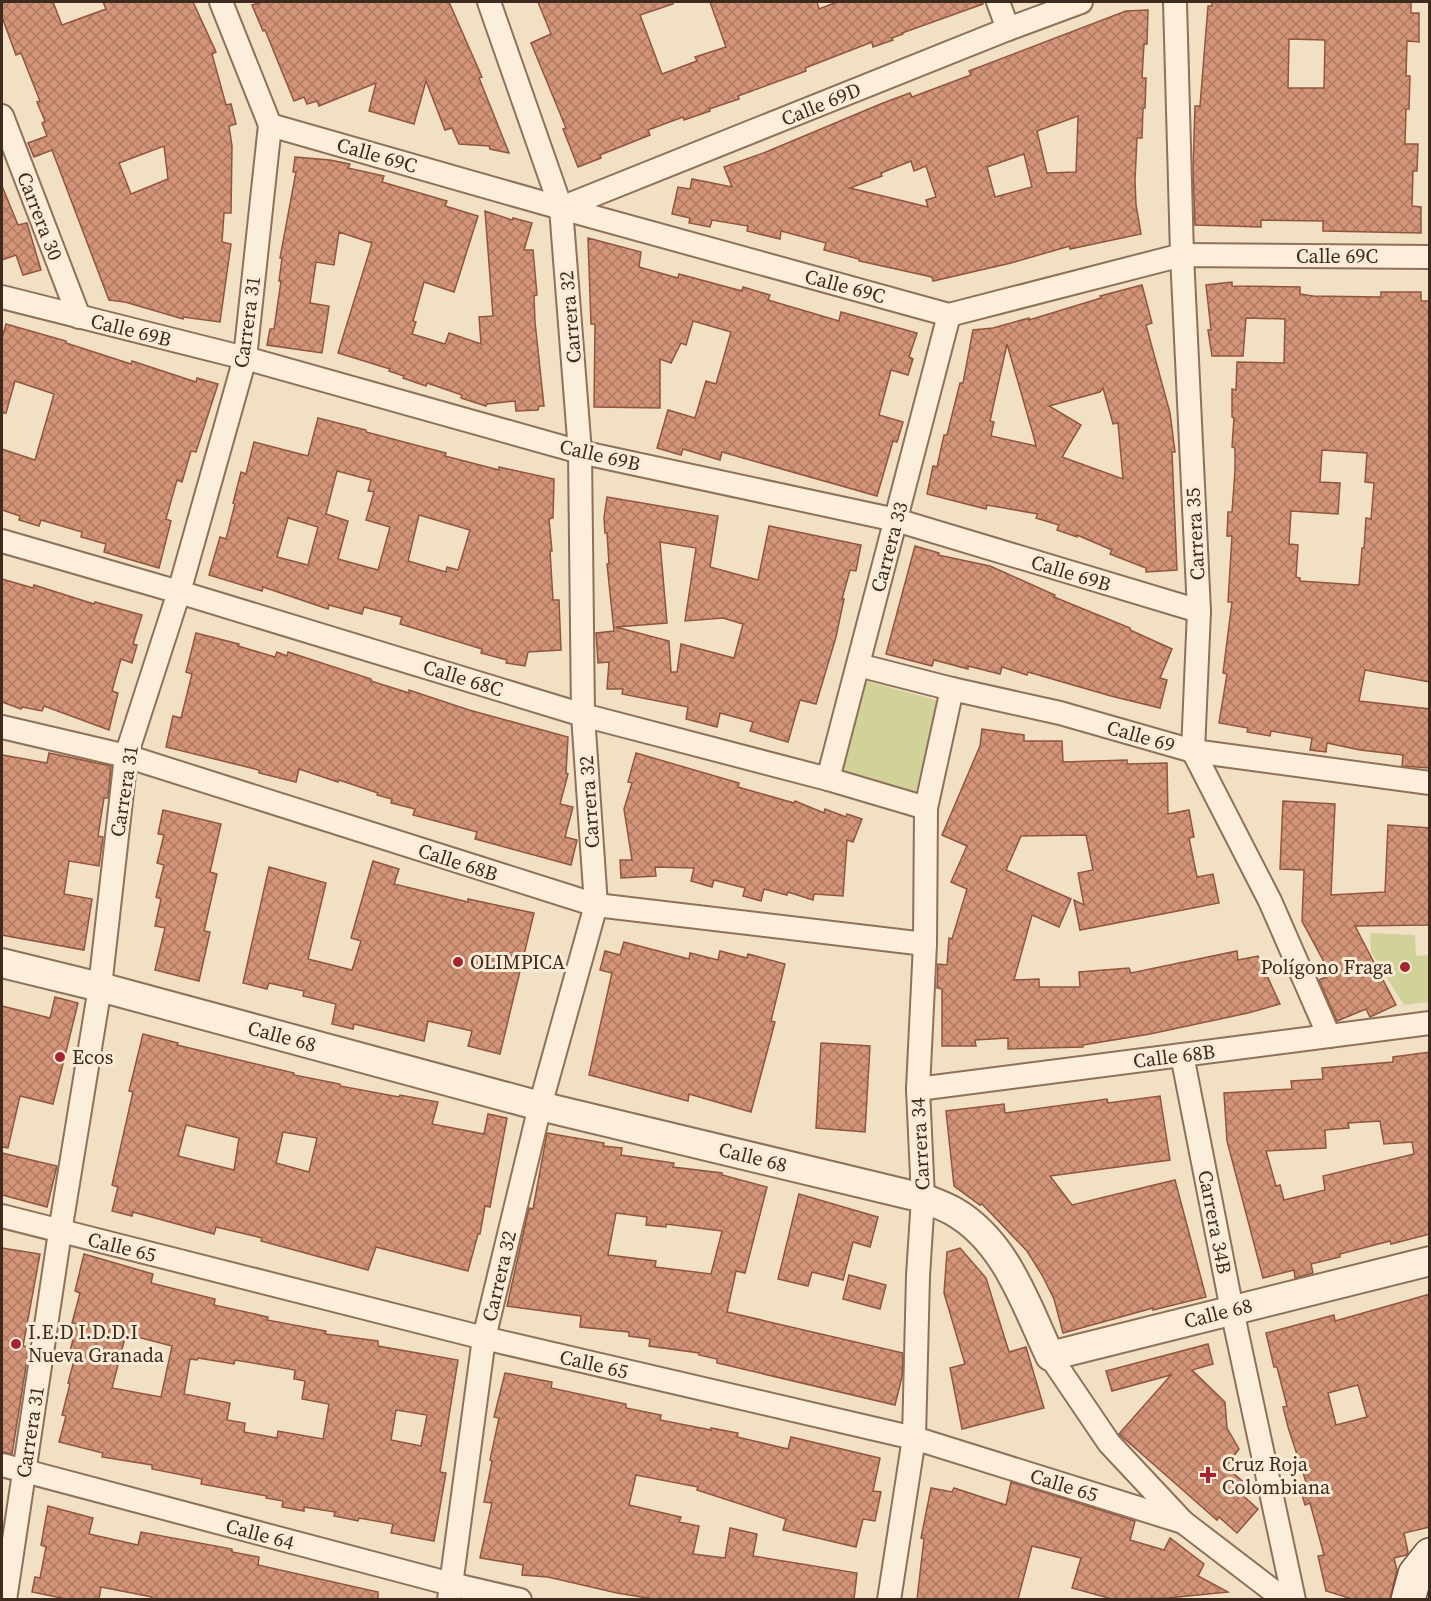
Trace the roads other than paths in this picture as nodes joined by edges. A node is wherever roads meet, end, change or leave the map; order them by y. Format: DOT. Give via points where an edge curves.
graph roads {
  1 [pos="221,2"];
  2 [pos="491,2"];
  3 [pos="998,2"];
  4 [pos="1081,2"];
  5 [pos="1175,2"];
  6 [pos="1008,29"];
  7 [pos="2,116"];
  8 [pos="270,124"];
  9 [pos="561,208"];
  10 [pos="1182,255"];
  11 [pos="1430,257"];
  12 [pos="2,297"];
  13 [pos="949,315"];
  14 [pos="79,317"];
  15 [pos="245,358"];
  16 [pos="580,452"];
  17 [pos="896,520"];
  18 [pos="2,541"];
  19 [pos="178,592"];
  20 [pos="1199,611"];
  21 [pos="858,665"];
  22 [pos="952,689"];
  23 [pos="583,715"];
  24 [pos="2,727"];
  25 [pos="1193,751"];
  26 [pos="126,756"];
  27 [pos="828,778"];
  28 [pos="1430,783"];
  29 [pos="926,808"];
  30 [pos="596,905"];
  31 [pos="925,944"];
  32 [pos="2,963"];
  33 [pos="100,987"];
  34 [pos="1430,1023"];
  35 [pos="1329,1036"];
  36 [pos="1182,1055"];
  37 [pos="918,1089"];
  38 [pos="540,1106"];
  39 [pos="923,1198"];
  40 [pos="2,1216"];
  41 [pos="60,1232"];
  42 [pos="1430,1261"];
  43 [pos="1232,1310"];
  44 [pos="484,1338"];
  45 [pos="1050,1356"];
  46 [pos="914,1438"];
  47 [pos="2,1466"];
  48 [pos="25,1472"];
  49 [pos="1183,1522"];
  50 [pos="1430,1555"];
  51 [pos="450,1592"];
  52 [pos="5,1599"];
  53 [pos="520,1599"];
  54 [pos="890,1599"];
  55 [pos="1285,1599"];
  56 [pos="1294,1599"];
  57 [pos="1408,1599"];
  1 -- 8 [label="street, Carrera 31"];
  2 -- 9 [label="street, Carrera 32"];
  3 -- 6 [label="street"];
  4 -- 6 [label="street, Calle 69D"];
  5 -- 10 [label="street, Carrera 35"];
  6 -- 9 [label="street, Calle 69D"];
  7 -- 14 [label="street, Carrera 30"];
  8 -- 9 [label="street, Calle 69C"];
  8 -- 15 [label="street, Carrera 31"];
  9 -- 13 [label="street, Calle 69C"];
  9 -- 16 [label="street, Carrera 32"];
  10 -- 11 [label="street, Calle 69C"];
  10 -- 13 [label="street, Calle 69C"];
  10 -- 20 [label="street, Carrera 35"];
  12 -- 14 [label="street, Calle 69B"];
  13 -- 17 [label="street, Carrera 33"];
  14 -- 15 [label="street, Calle 69B"];
  15 -- 16 [label="street, Calle 69B"];
  15 -- 19 [label="street, Carrera 31"];
  16 -- 17 [label="street, Calle 69B"];
  16 -- 23 [label="street, Carrera 32"];
  17 -- 20 [label="street, Calle 69B"];
  17 -- 21 [label="street, Carrera 33"];
  18 -- 19 [label="street, Calle 68C"];
  19 -- 23 [label="street, Calle 68C"];
  19 -- 26 [label="street, Carrera 31"];
  20 -- 25 [label="street, Carrera 35"];
  21 -- 22 [label="street, Calle 69"];
  21 -- 27 [label="street, Carrera 33"];
  22 -- 25 [label="street, Calle 69" via="1060,713"];
  22 -- 29 [label="street, Carrera 34"];
  23 -- 27 [label="street, Calle 68C"];
  23 -- 30 [label="street, Carrera 32"];
  24 -- 26 [label="street, Calle 68B"];
  25 -- 28 [label="street, Calle 69"];
  25 -- 35 [label="street, Carrera 35" via="1270,901"];
  26 -- 30 [label="street, Calle 68B"];
  26 -- 33 [label="street, Carrera 31"];
  27 -- 29 [label="street, Calle 68C"];
  29 -- 31 [label="street, Carrera 34"];
  30 -- 31 [label="street, Calle 68B"];
  30 -- 38 [label="street, Carrera 32"];
  31 -- 37 [label="street, Carrera 34"];
  32 -- 33 [label="street, Calle 68"];
  33 -- 38 [label="street, Calle 68"];
  33 -- 41 [label="street, Carrera 31"];
  34 -- 35 [label="street, Calle 68B"];
  35 -- 36 [label="street, Calle 68B"];
  36 -- 37 [label="street, Calle 68B"];
  36 -- 43 [label="street, Carrera 34B"];
  37 -- 39 [label="street, Carrera 34"];
  38 -- 39 [label="street, Calle 68"];
  38 -- 44 [label="street, Carrera 32"];
  39 -- 45 [label="street, Calle 68" via="954,1211 980,1232 1007,1264"];
  39 -- 46 [label="street, Carrera 34"];
  40 -- 41 [label="street, Calle 65"];
  41 -- 44 [label="street, Calle 65"];
  41 -- 48 [label="street, Carrera 31"];
  42 -- 43 [label="street, Calle 68"];
  43 -- 45 [label="street, Calle 68"];
  43 -- 56 [label="street, Carrera 34B"];
  44 -- 46 [label="street, Calle 65"];
  44 -- 51 [label="street, Carrera 32"];
  45 -- 49 [label="street, Calle 65" via="1109,1443"];
  46 -- 49 [label="street, Calle 65"];
  46 -- 54 [label="street, Carrera 34"];
  47 -- 48 [label="street, Calle 64"];
  48 -- 51 [label="street, Calle 64"];
  48 -- 52 [label="street, Carrera 31"];
  49 -- 55 [label="street, Calle 65"];
  50 -- 57 [label="main road" via="1415,1574"];
  51 -- 53 [label="street, Calle 64"];
}
